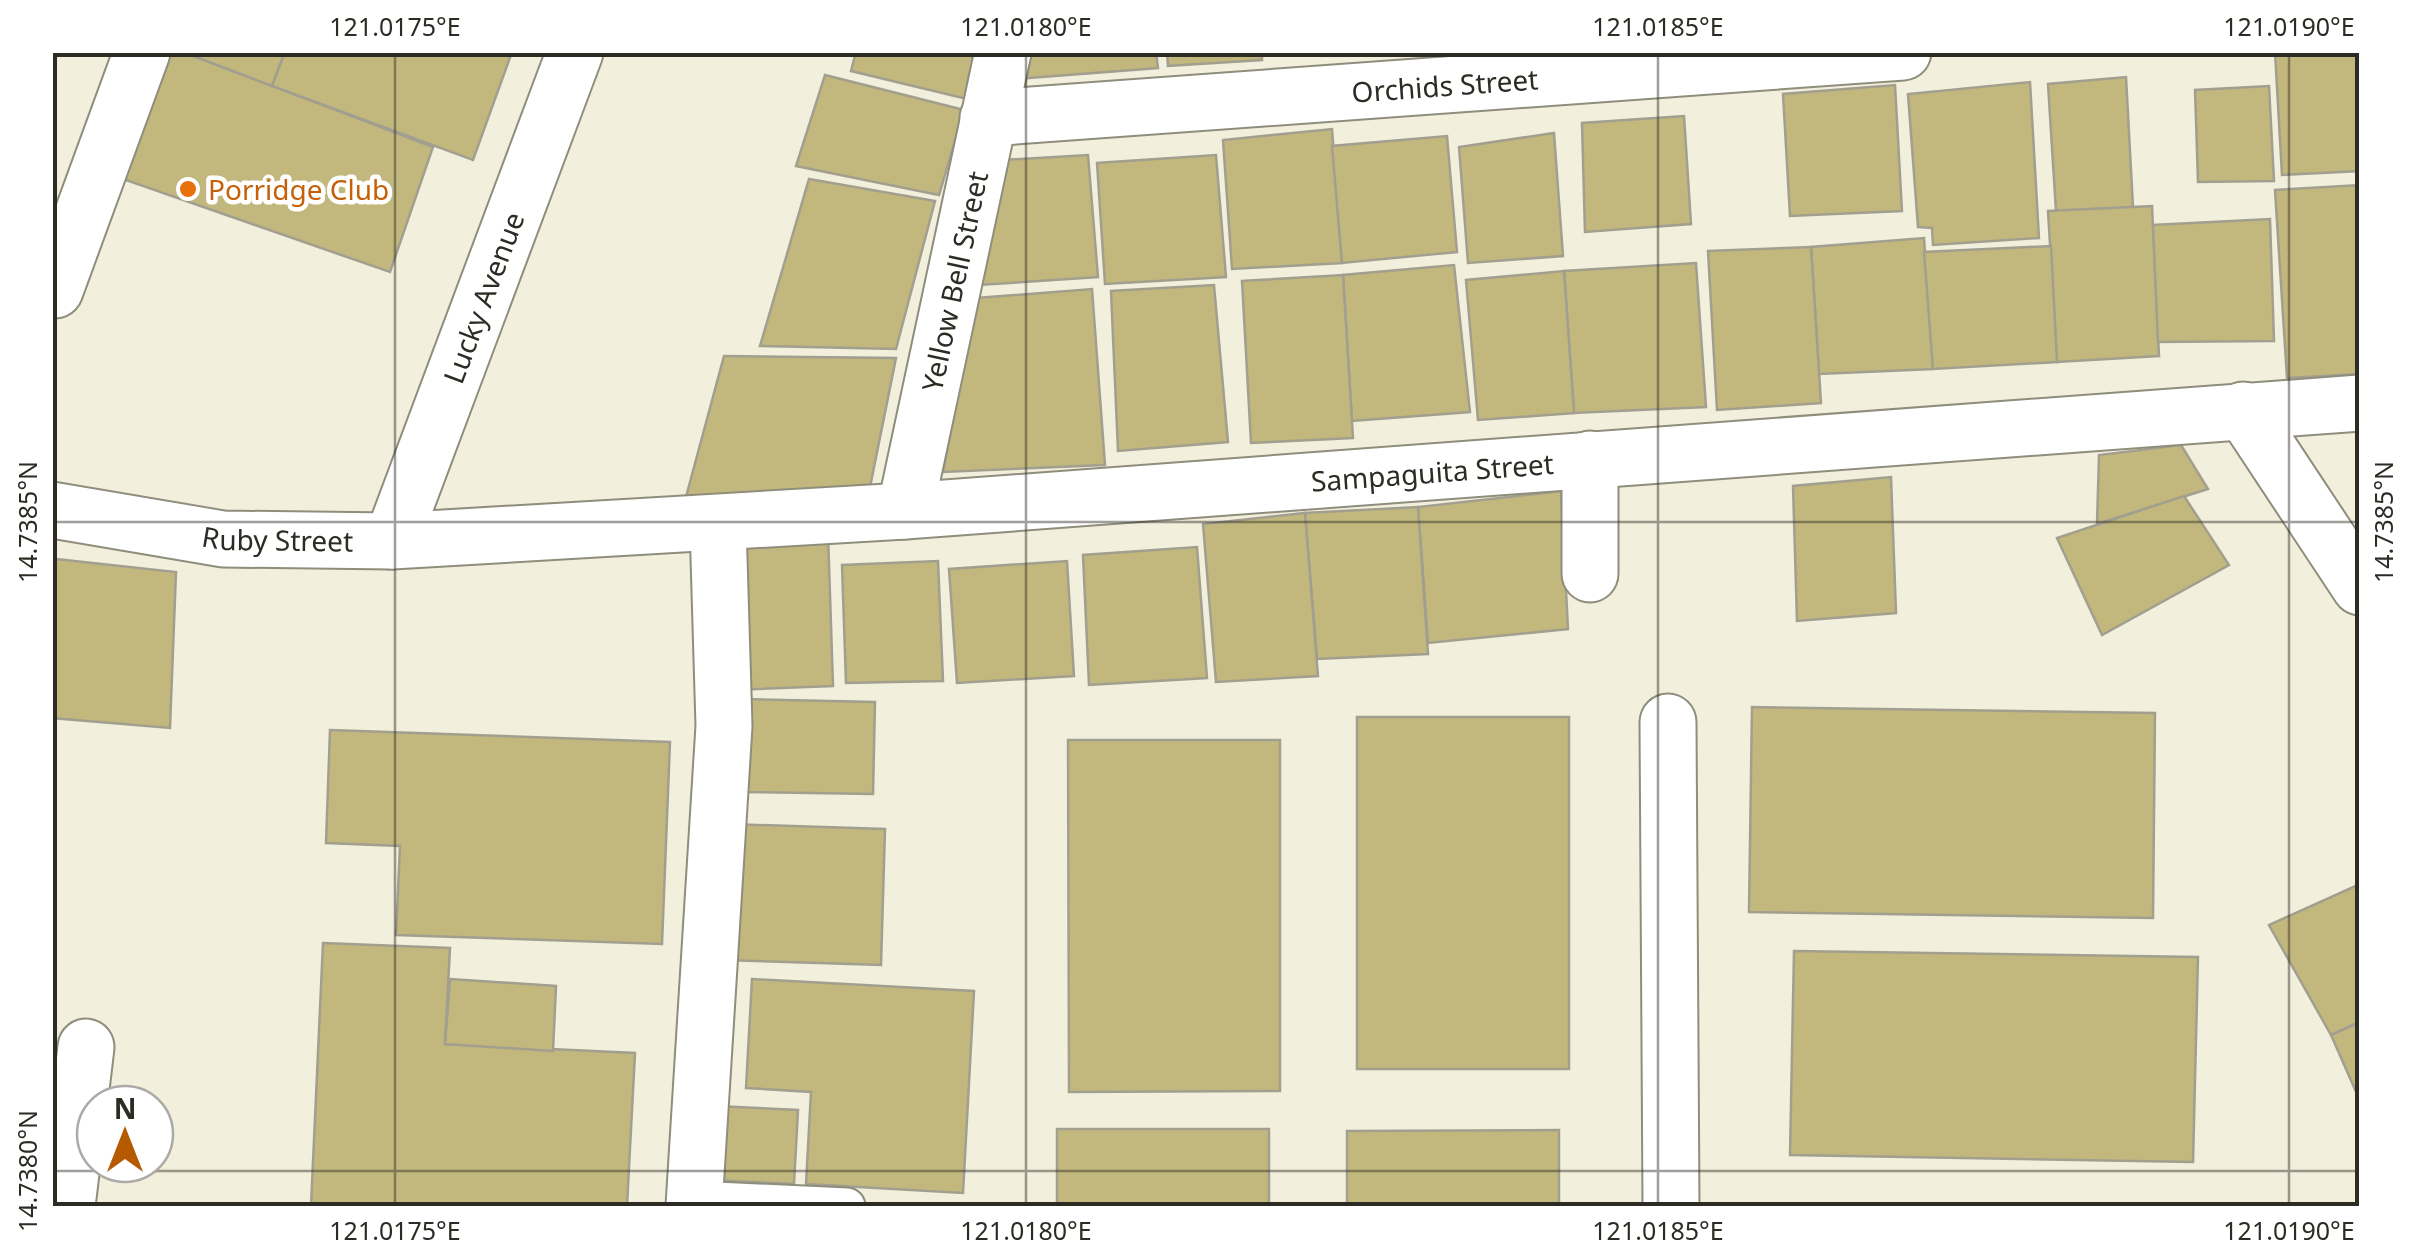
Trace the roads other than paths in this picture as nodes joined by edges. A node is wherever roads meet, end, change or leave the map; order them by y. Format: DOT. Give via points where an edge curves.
graph roads {
  1 [pos="142,52"];
  2 [pos="574,52"];
  3 [pos="1003,52"];
  4 [pos="1903,52"];
  5 [pos="988,118"];
  6 [pos="55,290"];
  7 [pos="2360,403"];
  8 [pos="2242,410"];
  9 [pos="1590,459"];
  10 [pos="52,510"];
  11 [pos="905,511"];
  12 [pos="718,524"];
  13 [pos="502,534"];
  14 [pos="392,540"];
  15 [pos="1590,574"];
  16 [pos="2360,587"];
  17 [pos="1668,722"];
  18 [pos="86,1047"];
  19 [pos="694,1203"];
  20 [pos="68,1206"];
  21 [pos="847,1206"];
  22 [pos="1671,1206"];
  1 -- 6 [label="street"];
  2 -- 14 [label="street, Lucky Avenue"];
  3 -- 5 [label="street, Yellow Bell Street"];
  4 -- 5 [label="street, Orchids Street"];
  5 -- 11 [label="street, Yellow Bell Street"];
  7 -- 8 [label="street, Sampaguita Street"];
  8 -- 9 [label="street, Sampaguita Street"];
  8 -- 16 [label="street"];
  9 -- 11 [label="street, Sampaguita Street"];
  9 -- 15 [label="street"];
  10 -- 14 [label="street, Ruby Street" via="223,539"];
  11 -- 12 [label="street, Sampaguita Street"];
  12 -- 13 [label="street, Sampaguita Street"];
  12 -- 19 [label="street" via="724,726"];
  13 -- 14 [label="street, Ruby Street"];
  17 -- 22 [label="street"];
  18 -- 20 [label="street"];
  19 -- 21 [label="lane"];
}
